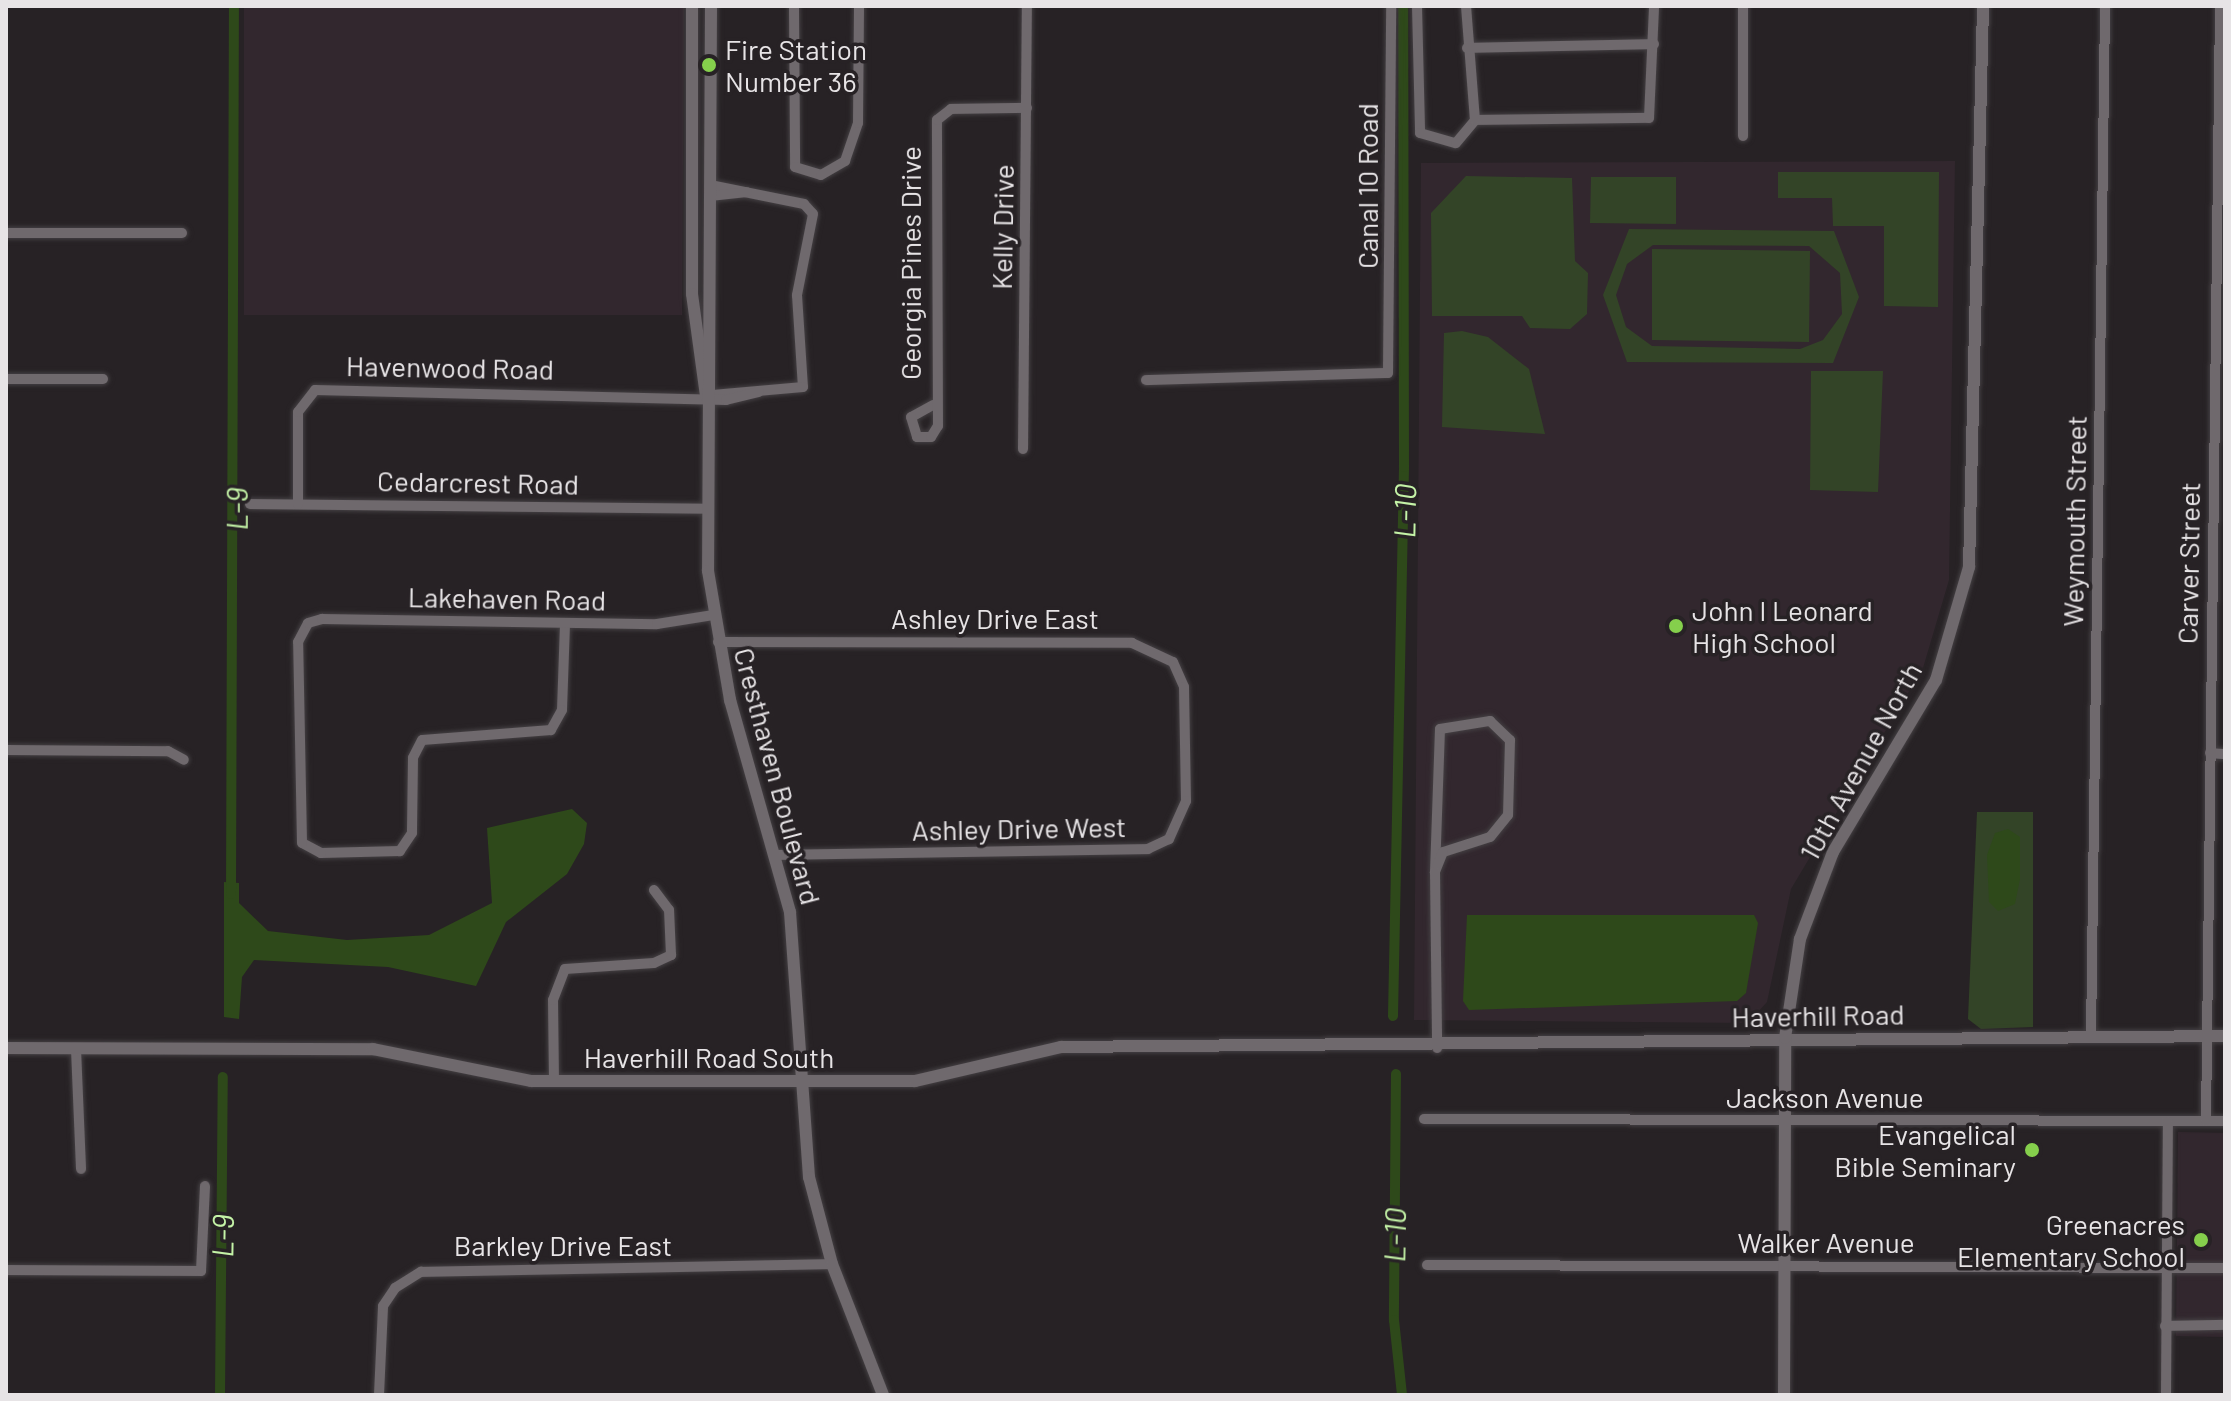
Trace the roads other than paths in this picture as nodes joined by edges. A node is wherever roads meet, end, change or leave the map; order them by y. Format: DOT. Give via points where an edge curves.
graph roads {
  1 [pos="692,6"];
  2 [pos="711,6"];
  3 [pos="794,6"];
  4 [pos="859,6"];
  5 [pos="1027,6"];
  6 [pos="1391,6"];
  7 [pos="1417,6"];
  8 [pos="1466,6"];
  9 [pos="1654,6"];
  10 [pos="1743,6"];
  11 [pos="1983,6"];
  12 [pos="2105,6"];
  13 [pos="2220,6"];
  14 [pos="1654,44"];
  15 [pos="1467,48"];
  16 [pos="1027,108"];
  17 [pos="1475,120"];
  18 [pos="1743,136"];
  19 [pos="710,190"];
  20 [pos="6,233"];
  21 [pos="182,233"];
  22 [pos="6,379"];
  23 [pos="103,379"];
  24 [pos="1146,380"];
  25 [pos="706,396"];
  26 [pos="933,405"];
  27 [pos="2220,448"];
  28 [pos="1023,449"];
  29 [pos="250,504"];
  30 [pos="298,504"];
  31 [pos="705,509"];
  32 [pos="713,615"];
  33 [pos="565,624"];
  34 [pos="718,642"];
  35 [pos="6,750"];
  36 [pos="1187,753"];
  37 [pos="2210,753"];
  38 [pos="2225,754"];
  39 [pos="184,760"];
  40 [pos="778,855"];
  41 [pos="1435,872"];
  42 [pos="654,890"];
  43 [pos="2205,1036"];
  44 [pos="2225,1036"];
  45 [pos="2091,1037"];
  46 [pos="1785,1038"];
  47 [pos="6,1048"];
  48 [pos="1437,1048"];
  49 [pos="76,1049"];
  50 [pos="1412,1049"];
  51 [pos="800,1081"];
  52 [pos="554,1082"];
  53 [pos="1424,1119"];
  54 [pos="1782,1120"];
  55 [pos="2206,1121"];
  56 [pos="2225,1121"];
  57 [pos="2168,1122"];
  58 [pos="81,1169"];
  59 [pos="205,1186"];
  60 [pos="832,1264"];
  61 [pos="1427,1265"];
  62 [pos="1784,1266"];
  63 [pos="2165,1267"];
  64 [pos="2225,1268"];
  65 [pos="6,1270"];
  66 [pos="2225,1325"];
  67 [pos="2165,1326"];
  68 [pos="379,1395"];
  69 [pos="883,1395"];
  70 [pos="1784,1395"];
  71 [pos="2166,1395"];
  1 -- 25 [label="street, Cresthaven Boulevard" via="692,294"];
  2 -- 19 [label="street, Cresthaven Boulevard"];
  3 -- 4 [label="street" via="795,167 834,171 853,143"];
  5 -- 16 [label="street, Kelly Drive"];
  6 -- 24 [label="street, Canal 10 Road" via="1390,367 1382,377"];
  7 -- 17 [label="street" via="1420,133 1456,143"];
  8 -- 15 [label="street"];
  9 -- 14 [label="street"];
  10 -- 18 [label="street"];
  11 -- 46 [label="street, 10th Avenue North" via="1969,567 1923,708 1820,880 1793,969"];
  12 -- 45 [label="street, Weymouth Street"];
  13 -- 27 [label="street, Carver Street"];
  14 -- 15 [label="street"];
  14 -- 17 [label="street" via="1649,118"];
  15 -- 17 [label="street"];
  16 -- 26 [label="street, Georgia Pines Drive" via="951,109 937,120"];
  16 -- 28 [label="street, Kelly Drive"];
  19 -- 25 [label="street, Cresthaven Boulevard"];
  19 -- 25 [label="street" via="749,191 804,204 813,214 797,295 803,387 726,400"];
  20 -- 21 [label="street"];
  22 -- 23 [label="street"];
  25 -- 30 [label="street, Havenwood Road" via="315,390 298,412"];
  25 -- 31 [label="street, Cresthaven Boulevard"];
  27 -- 37 [label="street, Carver Street"];
  29 -- 30 [label="street, Cedarcrest Road"];
  30 -- 31 [label="street, Cedarcrest Road"];
  31 -- 32 [label="street, Cresthaven Boulevard"];
  32 -- 33 [label="street, Lakehaven Road"];
  32 -- 34 [label="street, Cresthaven Boulevard"];
  33 -- 33 [label="street, Lakehaven Road" via="562,710 551,730 422,740 413,758 412,833 400,851 321,853 302,843 303,628 322,619"];
  34 -- 36 [label="street, Ashley Drive East" via="1132,643 1173,662 1184,687"];
  34 -- 40 [label="street, Cresthaven Boulevard"];
  35 -- 39 [label="street" via="168,751"];
  36 -- 40 [label="street, Ashley Drive West" via="1182,812 1169,839 1148,849"];
  37 -- 38 [label="street"];
  37 -- 43 [label="street, Carver Street"];
  40 -- 51 [label="street, Cresthaven Boulevard" via="796,954"];
  41 -- 41 [label="street" via="1443,852 1490,837 1508,815 1510,740 1490,721 1440,729"];
  41 -- 48 [label="street"];
  42 -- 52 [label="street" via="669,910 671,955 654,963 565,969 553,1000"];
  43 -- 44 [label="street, Haverhill Road"];
  43 -- 45 [label="street, Haverhill Road"];
  43 -- 55 [label="street, Carver Street"];
  45 -- 46 [label="street, Haverhill Road"];
  46 -- 48 [label="street, Haverhill Road"];
  46 -- 54 [label="street, 10th Avenue North"];
  47 -- 49 [label="street, Haverhill Road South"];
  48 -- 50 [label="street, Haverhill Road"];
  49 -- 52 [label="street, Haverhill Road South" via="386,1049 503,1078"];
  49 -- 58 [label="street"];
  50 -- 51 [label="street, Haverhill Road South" via="1061,1047 932,1080"];
  51 -- 52 [label="street, Haverhill Road South"];
  51 -- 60 [label="street, Cresthaven Boulevard" via="809,1177"];
  53 -- 54 [label="street, Jackson Avenue"];
  54 -- 57 [label="street, Jackson Avenue"];
  54 -- 62 [label="street, 10th Avenue North"];
  55 -- 56 [label="street, Jackson Avenue"];
  55 -- 57 [label="street, Jackson Avenue"];
  57 -- 63 [label="street"];
  59 -- 65 [label="street" via="201,1271"];
  60 -- 68 [label="street, Barkley Drive East" via="421,1272 402,1281 383,1306"];
  60 -- 69 [label="street, Cresthaven Boulevard"];
  61 -- 62 [label="street, Walker Avenue"];
  62 -- 63 [label="street, Walker Avenue"];
  62 -- 70 [label="street, 10th Avenue North"];
  63 -- 64 [label="street, Walker Avenue"];
  63 -- 67 [label="street"];
  66 -- 67 [label="street"];
  67 -- 71 [label="street"];
}
